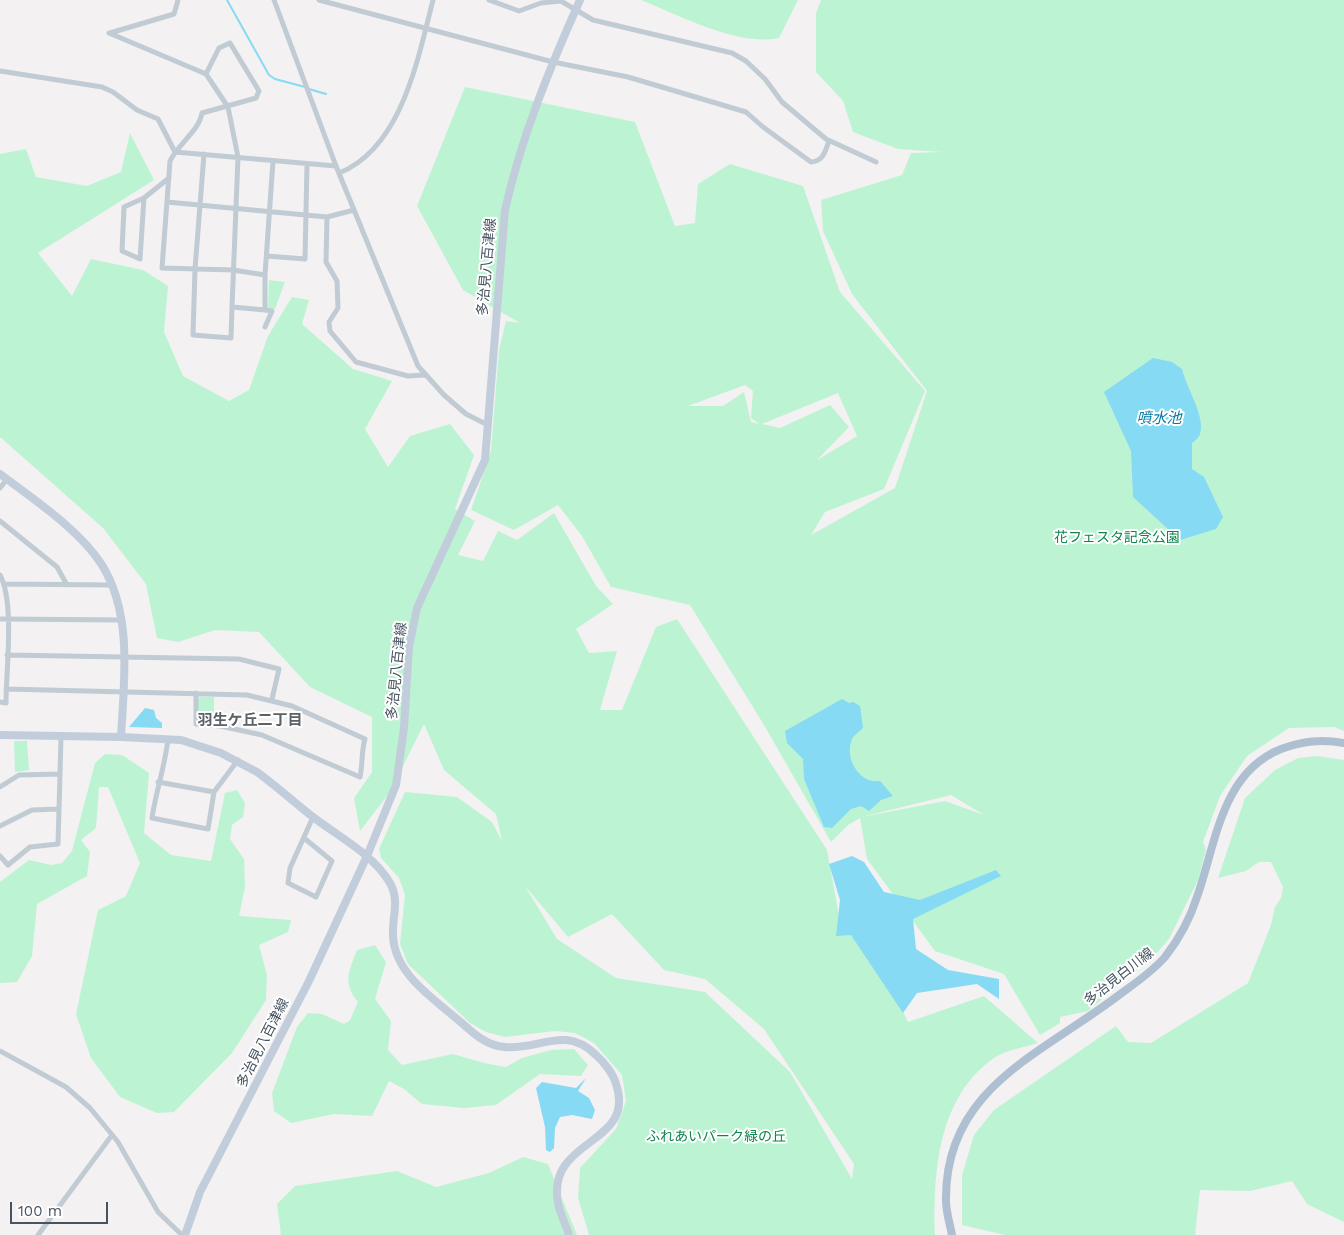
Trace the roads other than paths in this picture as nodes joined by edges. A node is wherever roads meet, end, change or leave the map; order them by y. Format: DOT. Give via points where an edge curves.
graph roads {
  1 [pos="178,0"];
  2 [pos="274,0"];
  3 [pos="319,0"];
  4 [pos="433,0"];
  5 [pos="489,0"];
  6 [pos="580,0"];
  7 [pos="576,8"];
  8 [pos="425,27"];
  9 [pos="553,62"];
  10 [pos="0,72"];
  11 [pos="206,74"];
  12 [pos="228,107"];
  13 [pos="829,141"];
  14 [pos="175,152"];
  15 [pos="204,154"];
  16 [pos="238,158"];
  17 [pos="273,161"];
  18 [pos="876,162"];
  19 [pos="307,164"];
  20 [pos="336,166"];
  21 [pos="339,173"];
  22 [pos="169,178"];
  23 [pos="144,198"];
  24 [pos="167,202"];
  25 [pos="200,205"];
  26 [pos="236,208"];
  27 [pos="354,210"];
  28 [pos="270,212"];
  29 [pos="305,215"];
  30 [pos="327,217"];
  31 [pos="266,256"];
  32 [pos="195,269"];
  33 [pos="233,270"];
  34 [pos="264,275"];
  35 [pos="232,308"];
  36 [pos="265,310"];
  37 [pos="265,327"];
  38 [pos="425,376"];
  39 [pos="488,426"];
  40 [pos="3,477"];
  41 [pos="0,488"];
  42 [pos="0,521"];
  43 [pos="0,575"];
  44 [pos="5,584"];
  45 [pos="67,585"];
  46 [pos="111,585"];
  47 [pos="0,619"];
  48 [pos="8,619"];
  49 [pos="122,620"];
  50 [pos="7,655"];
  51 [pos="123,656"];
  52 [pos="6,689"];
  53 [pos="123,691"];
  54 [pos="196,693"];
  55 [pos="272,700"];
  56 [pos="0,702"];
  57 [pos="0,735"];
  58 [pos="60,736"];
  59 [pos="121,736"];
  60 [pos="168,739"];
  61 [pos="1344,743"];
  62 [pos="238,760"];
  63 [pos="60,774"];
  64 [pos="158,782"];
  65 [pos="0,786"];
  66 [pos="214,792"];
  67 [pos="59,809"];
  68 [pos="313,817"];
  69 [pos="0,826"];
  70 [pos="304,838"];
  71 [pos="0,856"];
  72 [pos="367,856"];
  73 [pos="0,1051"];
  74 [pos="112,1135"];
  75 [pos="38,1235"];
  76 [pos="184,1235"];
  77 [pos="569,1235"];
  78 [pos="952,1235"];
  1 -- 11 [label="street" via="174,14 109,33"];
  2 -- 20 [label="street"];
  3 -- 8 [label="street"];
  4 -- 8 [label="street"];
  5 -- 7 [label="street" via="516,11 552,1"];
  6 -- 7 [label="main road, 多治見八百津線"];
  7 -- 9 [label="main road, 多治見八百津線"];
  7 -- 13 [label="street" via="594,20 732,53 746,61 782,102"];
  8 -- 9 [label="street"];
  8 -- 21 [label="street" via="414,77 389,129 357,164"];
  9 -- 13 [label="street" via="628,77 746,112 811,162 818,162 823,157"];
  9 -- 39 [label="main road, 多治見八百津線" via="513,173 505,210"];
  10 -- 14 [label="street" via="102,87 113,92 137,110 158,119"];
  11 -- 12 [label="street"];
  11 -- 12 [label="street" via="219,48 230,43 259,91 256,98"];
  12 -- 14 [label="street" via="202,113 201,121"];
  12 -- 16 [label="street"];
  13 -- 18 [label="street"];
  14 -- 15 [label="street"];
  14 -- 22 [label="street" via="170,161"];
  15 -- 16 [label="street"];
  15 -- 25 [label="street"];
  16 -- 17 [label="street"];
  16 -- 26 [label="street"];
  17 -- 19 [label="street"];
  17 -- 28 [label="street"];
  19 -- 20 [label="street"];
  19 -- 29 [label="street"];
  20 -- 21 [label="street"];
  21 -- 27 [label="street"];
  22 -- 23 [label="street"];
  22 -- 24 [label="street"];
  23 -- 23 [label="street" via="124,207 122,251 140,259"];
  24 -- 25 [label="street"];
  24 -- 32 [label="street" via="162,268"];
  25 -- 26 [label="street"];
  25 -- 32 [label="street"];
  26 -- 28 [label="street"];
  26 -- 33 [label="street"];
  27 -- 30 [label="street"];
  27 -- 38 [label="street" via="418,366"];
  28 -- 29 [label="street"];
  28 -- 31 [label="street"];
  29 -- 30 [label="street"];
  29 -- 31 [label="street" via="305,259"];
  30 -- 38 [label="street" via="326,262 336,281 338,308 330,322 330,331 356,362 408,376"];
  31 -- 34 [label="street"];
  32 -- 33 [label="street"];
  32 -- 35 [label="street" via="193,335 231,338"];
  33 -- 34 [label="street"];
  33 -- 35 [label="street"];
  34 -- 36 [label="street"];
  35 -- 36 [label="street"];
  36 -- 37 [label="street" via="272,311"];
  38 -- 39 [label="street" via="466,414"];
  39 -- 72 [label="main road, 多治見八百津線" via="485,460 417,608 409,647 399,772"];
  40 -- 41 [label="street"];
  40 -- 46 [label="main road" via="81,540 101,564"];
  42 -- 45 [label="street" via="50,561 64,576"];
  43 -- 44 [label="street"];
  44 -- 45 [label="street"];
  44 -- 48 [label="street"];
  45 -- 46 [label="street"];
  46 -- 49 [label="main road"];
  47 -- 48 [label="street"];
  48 -- 49 [label="street"];
  48 -- 50 [label="street"];
  49 -- 51 [label="main road"];
  50 -- 51 [label="street"];
  50 -- 52 [label="street"];
  51 -- 53 [label="main road"];
  51 -- 55 [label="street" via="240,659 279,668"];
  52 -- 53 [label="street"];
  52 -- 56 [label="street" via="6,702"];
  53 -- 54 [label="street"];
  53 -- 59 [label="main road"];
  54 -- 55 [label="street" via="227,693"];
  54 -- 55 [label="street" via="196,724 262,735 360,777 365,739"];
  57 -- 58 [label="main road"];
  58 -- 59 [label="main road"];
  58 -- 63 [label="street"];
  59 -- 60 [label="main road"];
  60 -- 62 [label="main road" via="196,744"];
  60 -- 64 [label="street" via="164,769"];
  61 -- 78 [label="main road, 多治見白川線" via="1324,740 1299,742 1258,761 1242,778 1220,817 1197,898 1182,933 1164,958 1105,1006 991,1086 972,1110 953,1150 946,1202"];
  62 -- 66 [label="street"];
  62 -- 68 [label="main road"];
  63 -- 65 [label="street" via="25,774"];
  63 -- 67 [label="street"];
  64 -- 66 [label="street"];
  64 -- 66 [label="street" via="152,818 208,829"];
  67 -- 69 [label="street" via="32,810"];
  67 -- 71 [label="street" via="58,844 30,848 8,865"];
  68 -- 70 [label="street"];
  68 -- 72 [label="main road"];
  70 -- 70 [label="street" via="290,868 288,883 316,897 332,861"];
  72 -- 76 [label="main road, 多治見八百津線" via="281,1038 210,1169"];
  72 -- 77 [label="main road" via="393,889 396,901 394,946 399,961 409,975 474,1034 490,1044 506,1047 554,1039 573,1040 587,1046 616,1082 619,1100 614,1122 606,1132 575,1152 561,1174 558,1202"];
  73 -- 74 [label="street" via="66,1087 90,1108"];
  74 -- 75 [label="street"];
  74 -- 76 [label="street" via="158,1212"];
}
